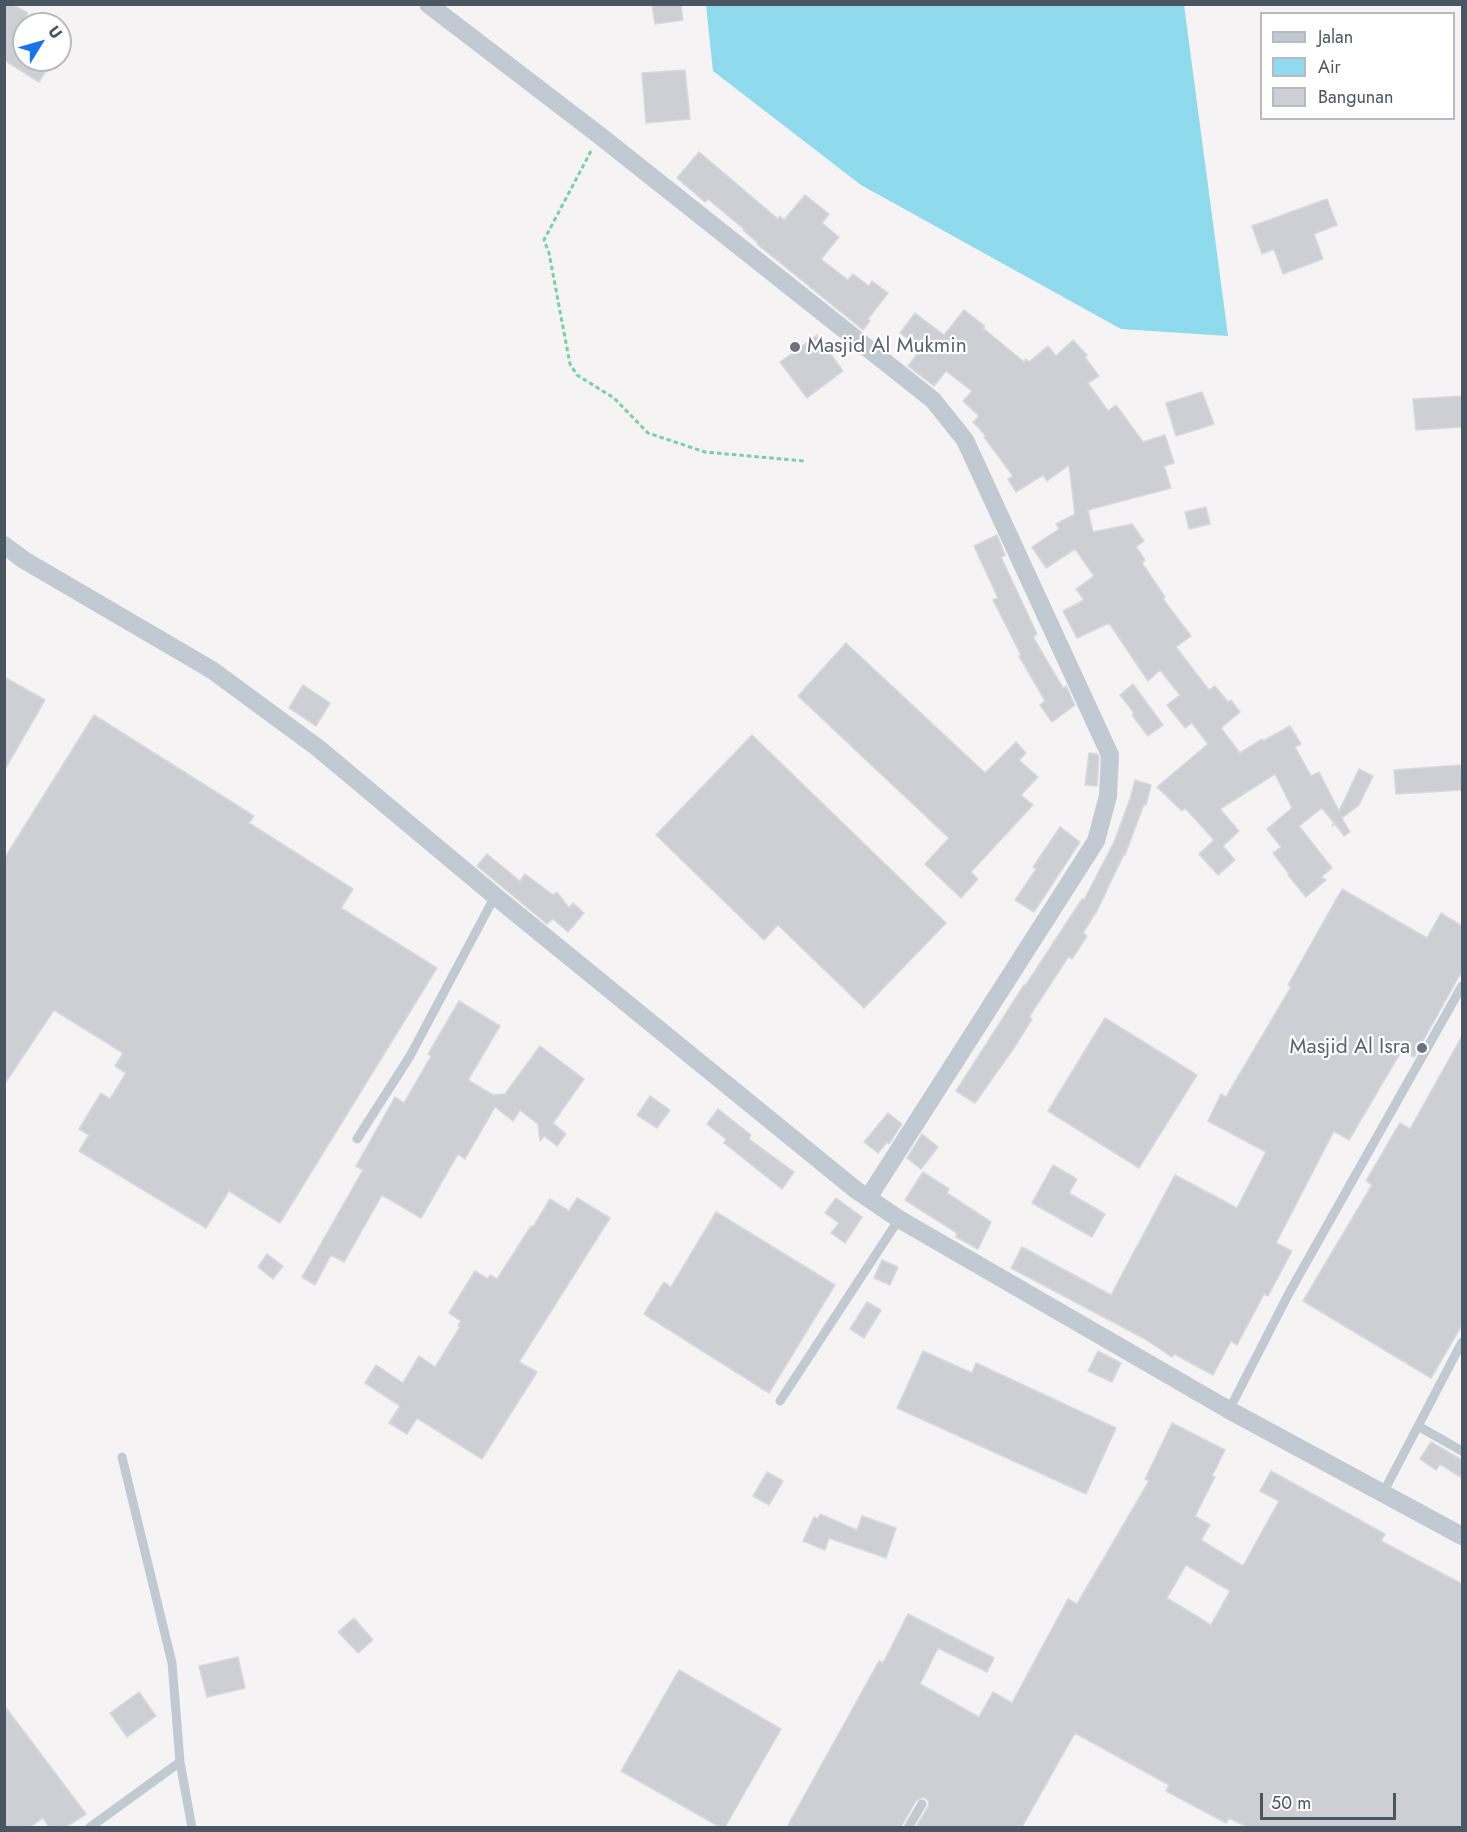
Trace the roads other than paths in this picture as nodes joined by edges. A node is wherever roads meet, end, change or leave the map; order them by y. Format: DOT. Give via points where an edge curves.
graph roads {
  1 [pos="428,4"];
  2 [pos="4,545"];
  3 [pos="495,896"];
  4 [pos="1462,986"];
  5 [pos="357,1139"];
  6 [pos="868,1198"];
  7 [pos="899,1219"];
  8 [pos="1462,1342"];
  9 [pos="780,1401"];
  10 [pos="1229,1410"];
  11 [pos="1418,1426"];
  12 [pos="1462,1451"];
  13 [pos="122,1457"];
  14 [pos="1383,1493"];
  15 [pos="1462,1536"];
  16 [pos="180,1762"];
  17 [pos="922,1804"];
  18 [pos="89,1827"];
  19 [pos="192,1827"];
  20 [pos="908,1827"];
  1 -- 6 [label="street" via="933,400 965,440 1110,756 1108,796 1096,841"];
  2 -- 3 [label="street" via="212,670 318,748"];
  3 -- 5 [label="lane" via="410,1056"];
  3 -- 6 [label="street"];
  4 -- 10 [label="lane" via="1289,1293"];
  6 -- 7 [label="street"];
  7 -- 9 [label="lane"];
  7 -- 10 [label="street"];
  8 -- 11 [label="lane"];
  10 -- 14 [label="street"];
  11 -- 12 [label="lane"];
  11 -- 14 [label="lane"];
  13 -- 16 [label="lane" via="172,1663"];
  14 -- 15 [label="street"];
  16 -- 18 [label="lane"];
  16 -- 19 [label="lane"];
  17 -- 20 [label="lane"];
}
